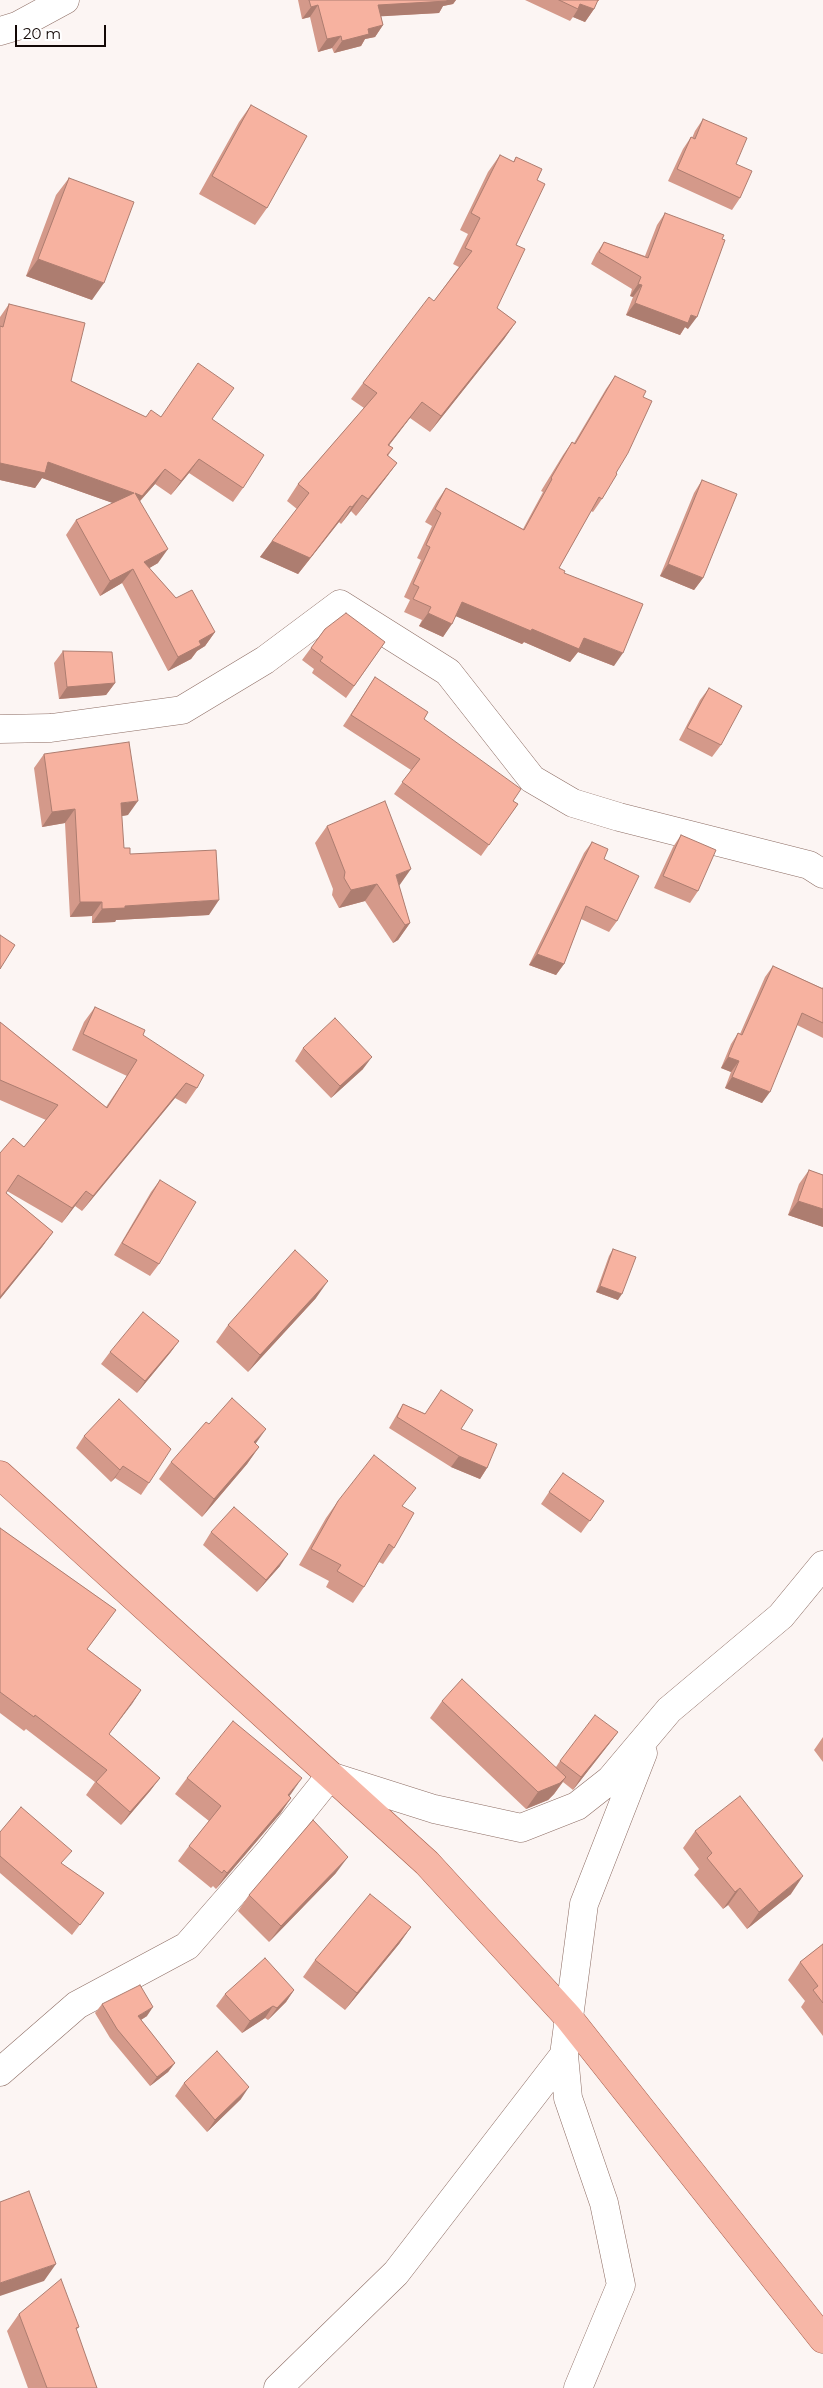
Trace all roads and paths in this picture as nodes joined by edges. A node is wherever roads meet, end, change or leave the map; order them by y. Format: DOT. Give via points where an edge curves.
graph roads {
  1 [pos="65,0"];
  2 [pos="0,32"];
  3 [pos="0,729"];
  4 [pos="823,874"];
  5 [pos="0,1475"];
  6 [pos="823,1565"];
  7 [pos="669,1710"];
  8 [pos="330,1776"];
  9 [pos="568,2017"];
  10 [pos="564,2055"];
  11 [pos="0,2072"];
  12 [pos="823,2339"];
  13 [pos="278,2388"];
  14 [pos="578,2388"];
  1 -- 2 [label="street"];
  3 -- 4 [label="street" via="51,728 182,710 265,660 340,604 448,672 532,779 573,803 809,865"];
  5 -- 8 [label="main road"];
  6 -- 7 [label="street" via="781,1616"];
  7 -- 8 [label="street" via="610,1780 577,1806 521,1828 434,1810"];
  7 -- 9 [label="street" via="639,1758 584,1904"];
  8 -- 9 [label="main road" via="427,1863"];
  8 -- 11 [label="street" via="187,1946 77,2005"];
  9 -- 10 [label="street"];
  9 -- 12 [label="main road"];
  10 -- 13 [label="street" via="396,2273"];
  10 -- 14 [label="street" via="568,2098 604,2203 621,2286"];
}
